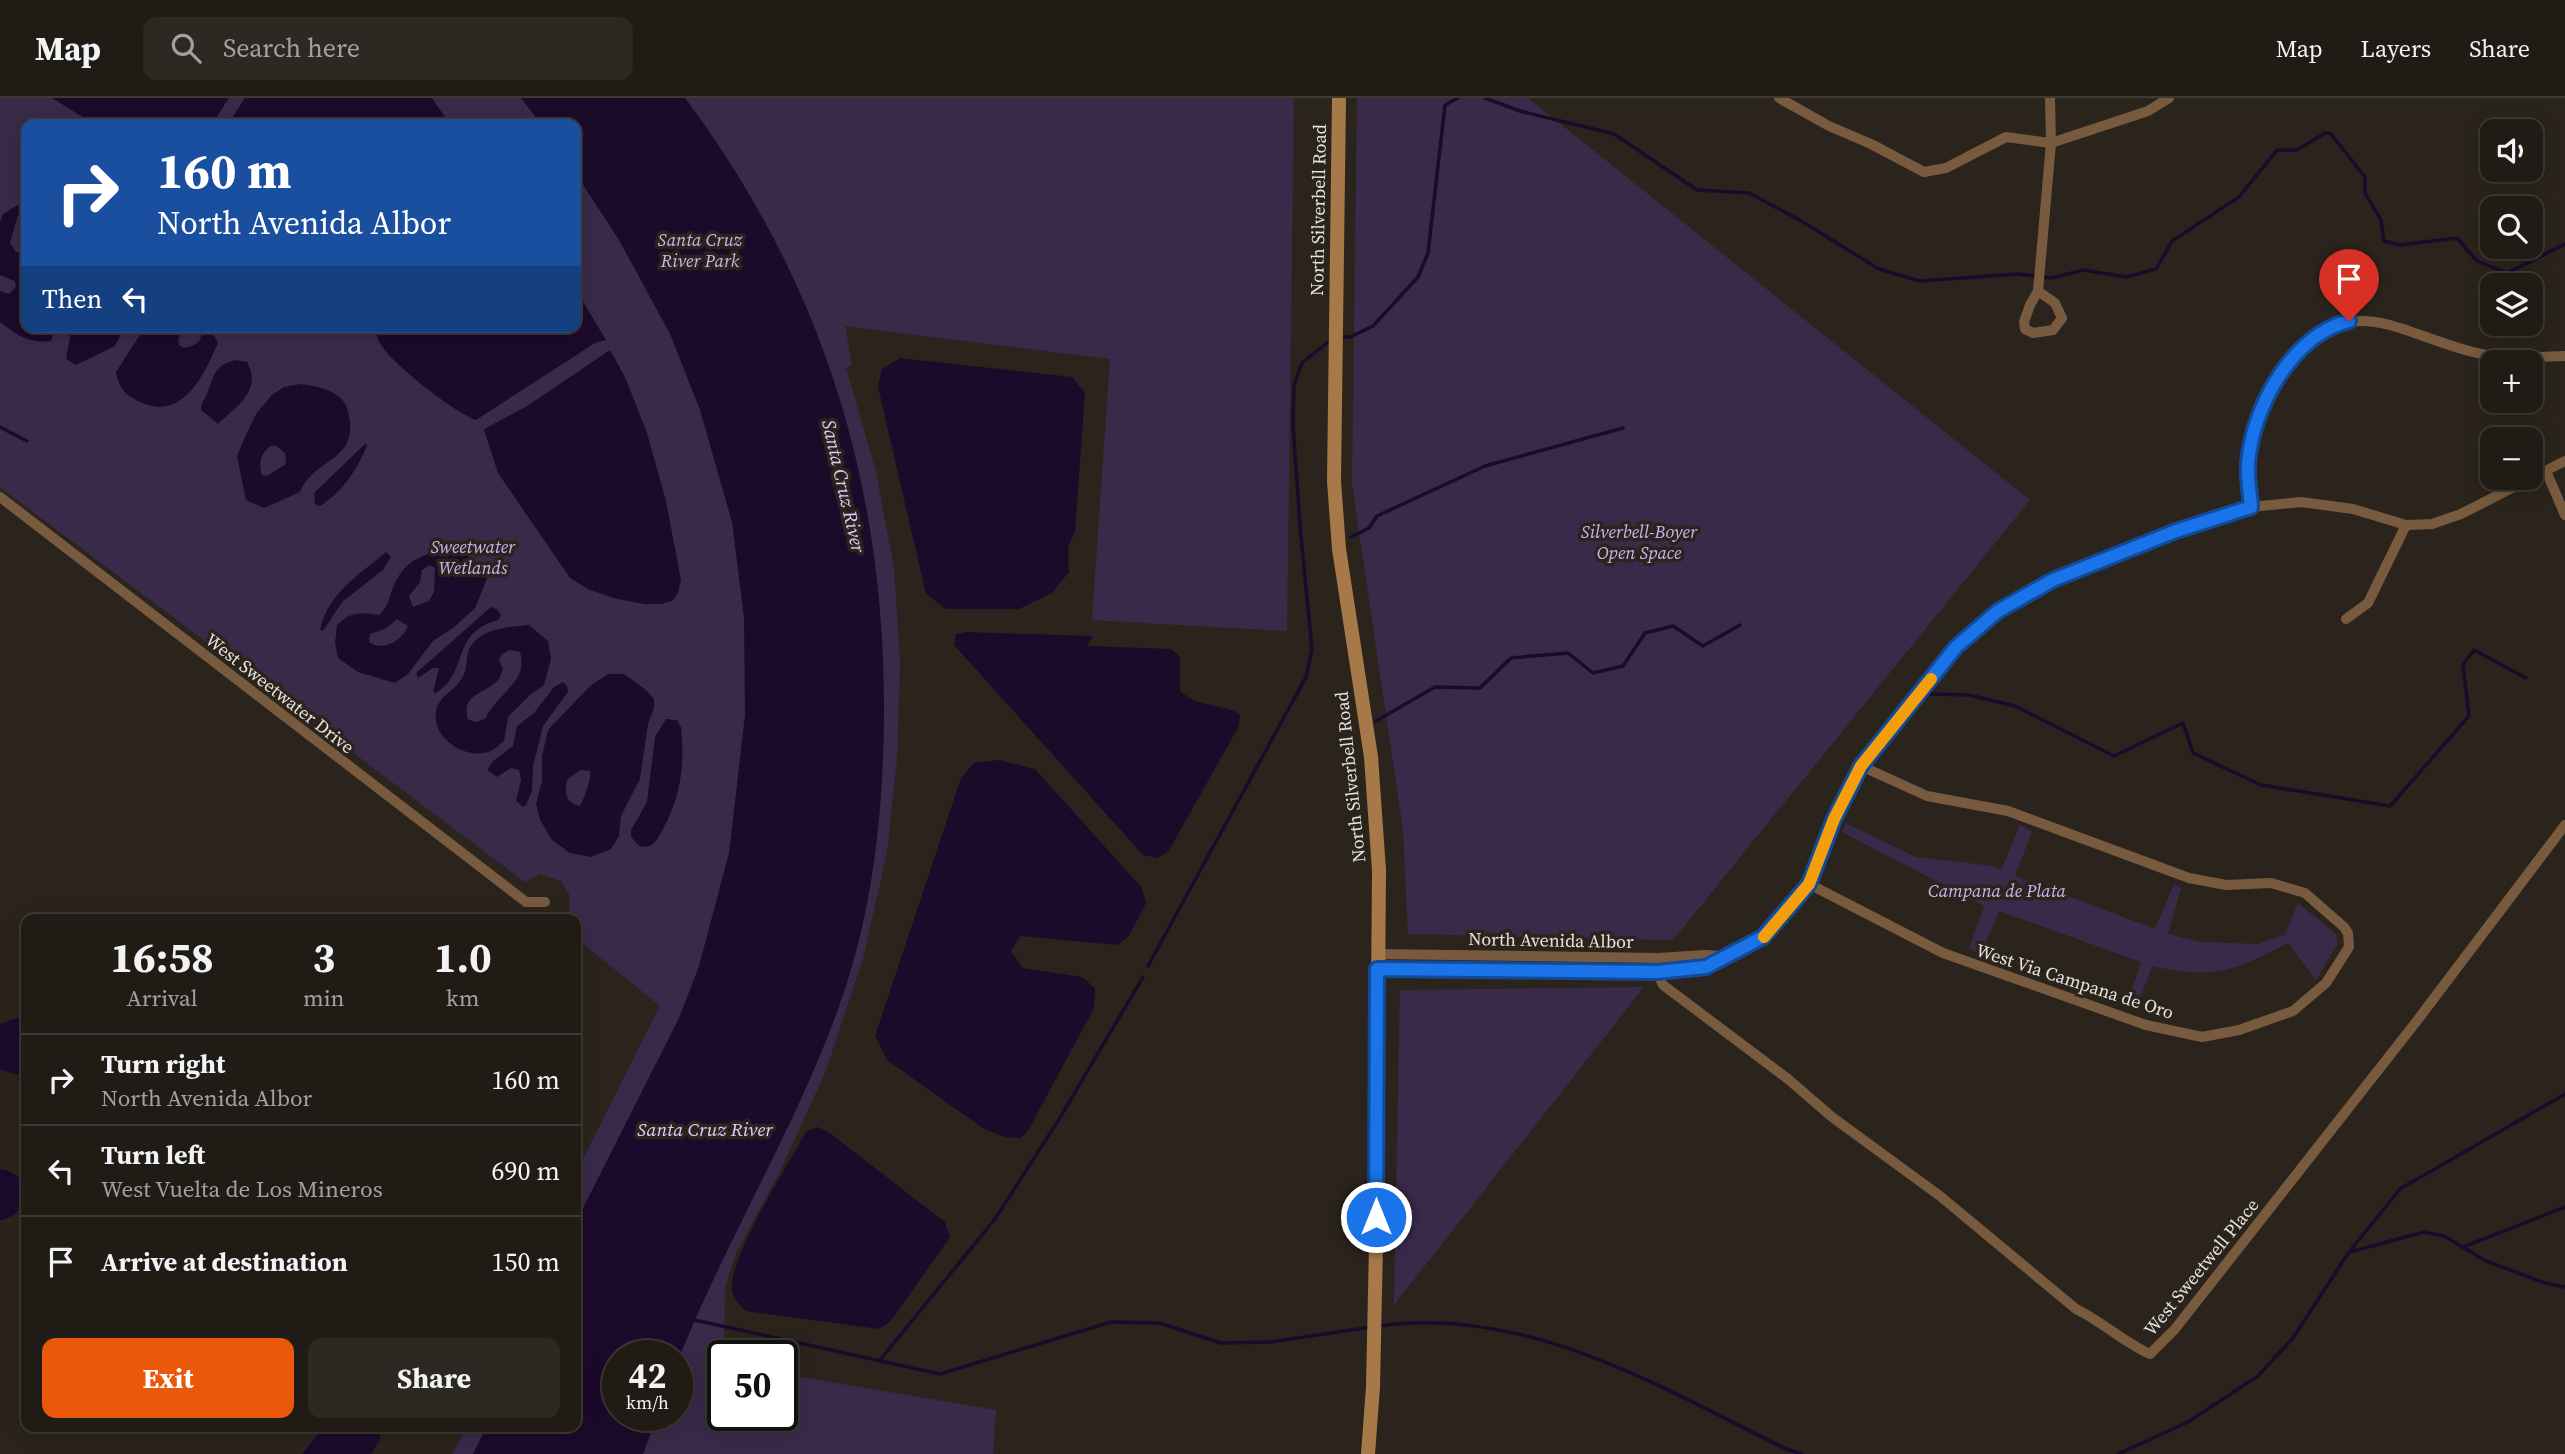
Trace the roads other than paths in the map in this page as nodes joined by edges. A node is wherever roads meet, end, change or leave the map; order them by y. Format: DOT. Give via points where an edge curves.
graph roads {
  1 [pos="1339,98"];
  2 [pos="1779,98"];
  3 [pos="2050,98"];
  4 [pos="2169,98"];
  5 [pos="2051,143"];
  6 [pos="2038,291"];
  7 [pos="2565,356"];
  8 [pos="2565,461"];
  9 [pos="2546,471"];
  10 [pos="0,497"];
  11 [pos="2251,507"];
  12 [pos="2565,514"];
  13 [pos="2406,525"];
  14 [pos="2346,619"];
  15 [pos="1861,766"];
  16 [pos="2565,825"];
  17 [pos="1809,884"];
  18 [pos="545,902"];
  19 [pos="1377,954"];
  20 [pos="1725,956"];
  21 [pos="1588,957"];
  22 [pos="1658,958"];
  23 [pos="1377,969"];
  24 [pos="1588,972"];
  25 [pos="1657,972"];
  26 [pos="1368,1454"];
  1 -- 19 [label="main road, North Silverbell Road" via="1334,481 1339,549 1371,757 1379,870"];
  2 -- 5 [label="street" via="1924,172 1946,168 2006,137"];
  3 -- 5 [label="street"];
  4 -- 5 [label="street" via="2148,111"];
  5 -- 6 [label="street"];
  6 -- 6 [label="street" via="2024,322 2025,329 2043,333 2053,330 2062,318 2055,303"];
  7 -- 11 [label="street" via="2520,358 2471,352 2376,320 2333,326 2307,343 2272,389 2254,429 2248,465"];
  8 -- 9 [label="street"];
  9 -- 12 [label="street"];
  9 -- 13 [label="street" via="2432,524"];
  10 -- 18 [label="street, West Sweetwater Drive" via="526,902"];
  11 -- 13 [label="street, North Avenida Albor" via="2301,502 2353,509"];
  11 -- 15 [label="street, North Avenida Albor" via="2053,580 1998,611 1956,647"];
  13 -- 14 [label="street" via="2368,603"];
  15 -- 17 [label="street, North Avenida Albor"];
  15 -- 17 [label="street, West Via Campana de Oro" via="1927,796 2008,811 2189,878 2226,885 2271,883 2305,893 2343,927 2349,947 2326,983 2293,1012 2202,1037 2146,1025 1943,953"];
  16 -- 25 [label="street, West Sweetwell Place" via="2416,1022 2175,1329 2150,1354 2076,1309 1940,1196 1663,985"];
  17 -- 20 [label="street, North Avenida Albor" via="1763,937"];
  19 -- 21 [label="street, North Avenida Albor"];
  19 -- 23 [label="main road, North Silverbell Road"];
  20 -- 22 [label="street, North Avenida Albor"];
  20 -- 25 [label="street, North Avenida Albor" via="1706,967"];
  21 -- 22 [label="street, North Avenida Albor"];
  21 -- 24 [label="street"];
  22 -- 25 [label="street"];
  23 -- 24 [label="street, North Avenida Albor"];
  23 -- 26 [label="main road, North Silverbell Road" via="1376,1245"];
  24 -- 25 [label="street, North Avenida Albor"];
}
